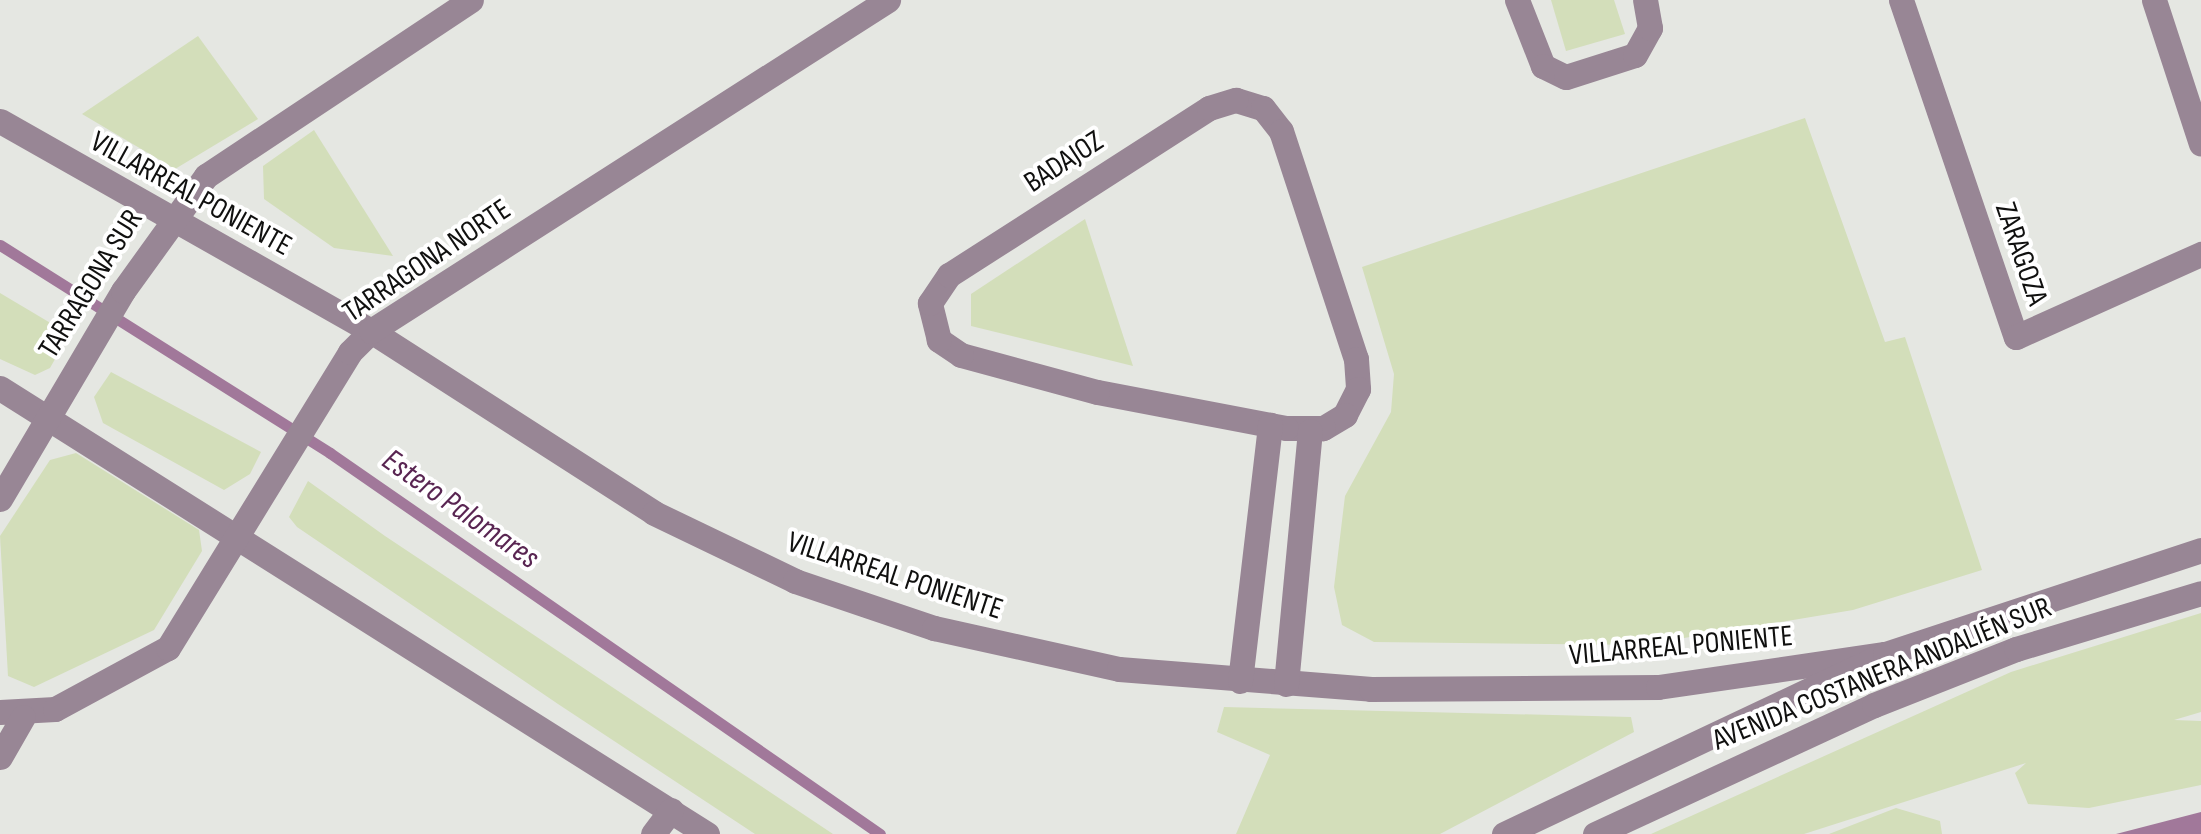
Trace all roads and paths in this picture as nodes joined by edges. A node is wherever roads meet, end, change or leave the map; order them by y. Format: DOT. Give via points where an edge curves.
graph roads {
  1 [pos="471,0"];
  2 [pos="888,0"];
  3 [pos="1517,0"];
  4 [pos="1646,0"];
  5 [pos="1901,0"];
  6 [pos="2154,0"];
  7 [pos="0,121"];
  8 [pos="2201,144"];
  9 [pos="170,218"];
  10 [pos="2201,254"];
  11 [pos="371,331"];
  12 [pos="0,388"];
  13 [pos="48,416"];
  14 [pos="1270,425"];
  15 [pos="1310,430"];
  16 [pos="0,499"];
  17 [pos="243,536"];
  18 [pos="2201,542"];
  19 [pos="2201,550"];
  20 [pos="2165,560"];
  21 [pos="2201,593"];
  22 [pos="1885,654"];
  23 [pos="1240,681"];
  24 [pos="1286,684"];
  25 [pos="12,714"];
  26 [pos="0,757"];
  27 [pos="671,810"];
  28 [pos="652,834"];
  29 [pos="705,834"];
  30 [pos="1504,834"];
  31 [pos="1595,834"];
  1 -- 9 [label="street, TARRAGONA SUR" via="228,158"];
  2 -- 11 [label="street, TARRAGONA NORTE"];
  3 -- 4 [label="street" via="1543,66 1566,76 1634,55 1650,28"];
  5 -- 10 [label="street, ZARAGOZA" via="2016,337"];
  6 -- 8 [label="street"];
  7 -- 9 [label="street, VILLARREAL PONIENTE"];
  9 -- 11 [label="street, VILLARREAL PONIENTE"];
  9 -- 13 [label="street, TARRAGONA SUR"];
  11 -- 17 [label="street, TARRAGONA NORTE" via="325,395"];
  11 -- 23 [label="street, VILLARREAL PONIENTE" via="654,513 795,581 1026,651"];
  12 -- 13 [label="street"];
  13 -- 16 [label="street, TARRAGONA SUR"];
  13 -- 17 [label="street"];
  14 -- 15 [label="street, BADAJOZ"];
  14 -- 15 [label="street, BADAJOZ" via="1097,392 961,356 932,328 934,292 949,274 1209,108 1250,102 1280,131 1359,374 1344,415"];
  14 -- 23 [label="street"];
  15 -- 24 [label="street"];
  17 -- 25 [label="street, TARRAGONA NORTE" via="188,625 158,656 55,709"];
  17 -- 27 [label="street"];
  18 -- 20 [label="street"];
  19 -- 20 [label="street, AVENIDA COSTANERA ANDALIÉN SUR"];
  20 -- 22 [label="street, AVENIDA COSTANERA ANDALIÉN SUR"];
  21 -- 31 [label="street, AVENIDA COSTANERA ANDALIÉN SUR" via="2016,650 1874,705"];
  22 -- 24 [label="street, VILLARREAL PONIENTE" via="1608,690"];
  22 -- 30 [label="street, AVENIDA COSTANERA ANDALIÉN SUR"];
  23 -- 24 [label="street, VILLARREAL PONIENTE"];
  25 -- 26 [label="street"];
  27 -- 28 [label="street"];
  27 -- 29 [label="street"];
}
